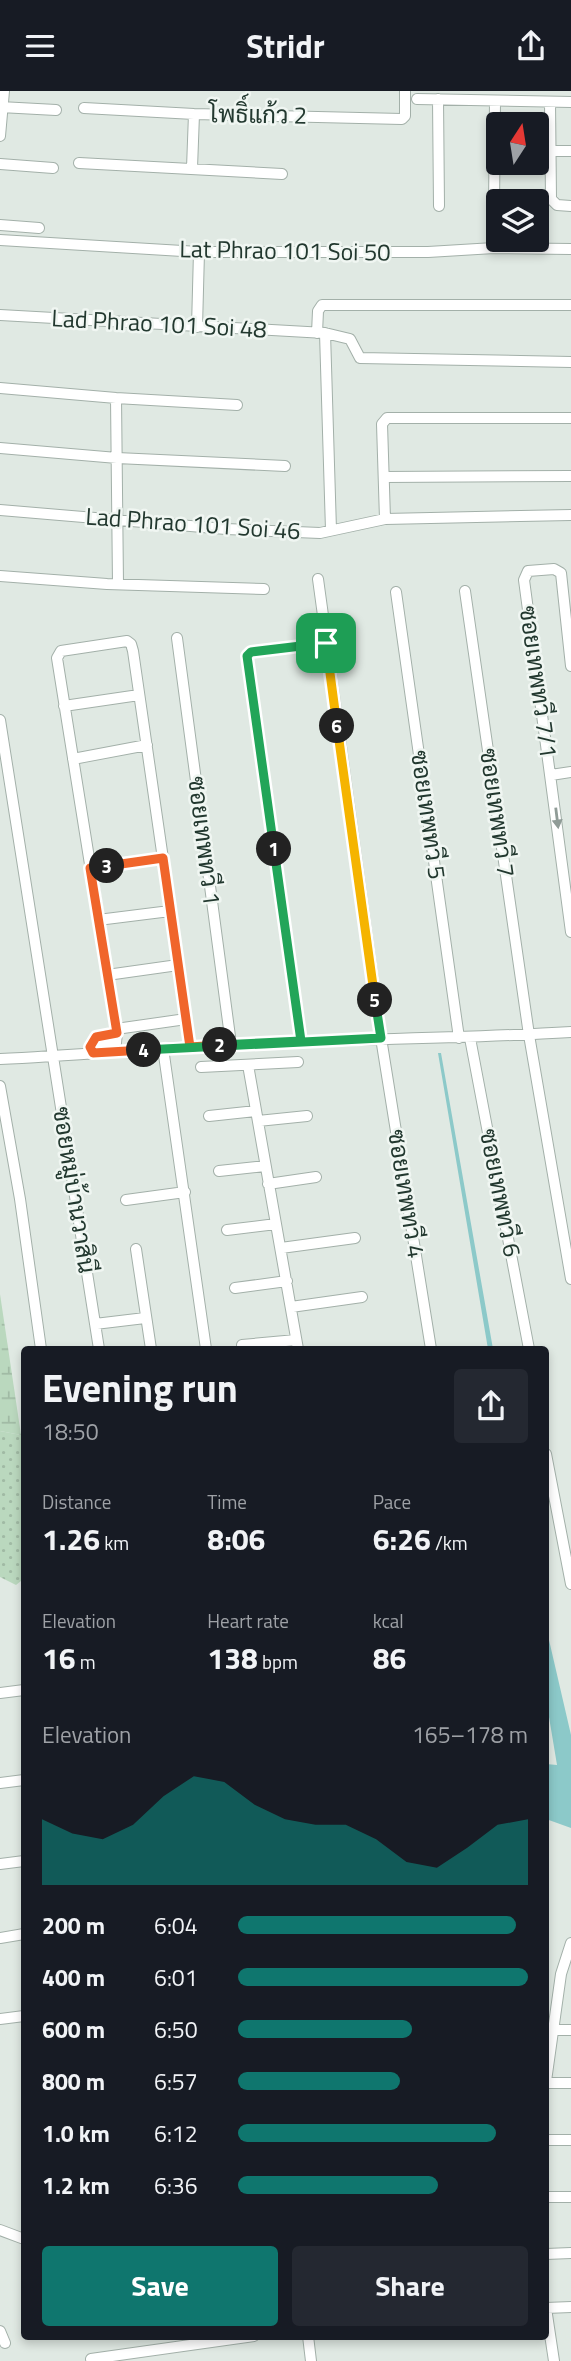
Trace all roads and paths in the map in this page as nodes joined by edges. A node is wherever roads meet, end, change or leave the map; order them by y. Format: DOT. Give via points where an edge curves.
graph roads {
  1 [pos="4,91"];
  2 [pos="405,91"];
  3 [pos="417,99"];
  4 [pos="438,99"];
  5 [pos="495,101"];
  6 [pos="550,102"];
  7 [pos="571,102"];
  8 [pos="1,107"];
  9 [pos="84,108"];
  10 [pos="55,110"];
  11 [pos="194,114"];
  12 [pos="0,136"];
  13 [pos="552,151"];
  14 [pos="571,151"];
  15 [pos="79,163"];
  16 [pos="0,164"];
  17 [pos="53,168"];
  18 [pos="192,168"];
  19 [pos="282,174"];
  20 [pos="494,189"];
  21 [pos="439,206"];
  22 [pos="571,206"];
  23 [pos="0,225"];
  24 [pos="39,228"];
  25 [pos="0,240"];
  26 [pos="571,249"];
  27 [pos="199,252"];
  28 [pos="571,305"];
  29 [pos="0,315"];
  30 [pos="197,327"];
  31 [pos="321,333"];
  32 [pos="571,362"];
  33 [pos="0,388"];
  34 [pos="116,398"];
  35 [pos="237,405"];
  36 [pos="571,418"];
  37 [pos="0,449"];
  38 [pos="117,458"];
  39 [pos="285,466"];
  40 [pos="571,476"];
  41 [pos="384,477"];
  42 [pos="0,510"];
  43 [pos="571,515"];
  44 [pos="116,519"];
  45 [pos="385,519"];
  46 [pos="331,530"];
  47 [pos="0,576"];
  48 [pos="318,579"];
  49 [pos="118,584"];
  50 [pos="264,589"];
  51 [pos="396,591"];
  52 [pos="465,591"];
  53 [pos="177,638"];
  54 [pos="326,643"];
  55 [pos="571,666"];
  56 [pos="139,695"];
  57 [pos="64,706"];
  58 [pos="0,720"];
  59 [pos="147,745"];
  60 [pos="73,759"];
  61 [pos="571,772"];
  62 [pos="551,775"];
  63 [pos="163,858"];
  64 [pos="90,868"];
  65 [pos="170,911"];
  66 [pos="98,920"];
  67 [pos="571,932"];
  68 [pos="178,965"];
  69 [pos="107,975"];
  70 [pos="186,1019"];
  71 [pos="116,1031"];
  72 [pos="571,1032"];
  73 [pos="529,1035"];
  74 [pos="381,1038"];
  75 [pos="465,1038"];
  76 [pos="301,1041"];
  77 [pos="231,1044"];
  78 [pos="190,1047"];
  79 [pos="163,1048"];
  80 [pos="97,1053"];
  81 [pos="54,1057"];
  82 [pos="0,1059"];
  83 [pos="298,1062"];
  84 [pos="248,1065"];
  85 [pos="201,1067"];
  86 [pos="0,1086"];
  87 [pos="209,1115"];
  88 [pos="257,1116"];
  89 [pos="307,1116"];
  90 [pos="265,1166"];
  91 [pos="219,1171"];
  92 [pos="316,1177"];
  93 [pos="268,1184"];
  94 [pos="186,1192"];
  95 [pos="126,1200"];
  96 [pos="276,1224"];
  97 [pos="228,1230"];
  98 [pos="355,1238"];
  99 [pos="281,1248"];
  100 [pos="136,1249"];
  101 [pos="571,1279"];
  102 [pos="287,1281"];
  103 [pos="235,1287"];
  104 [pos="362,1297"];
  105 [pos="291,1307"];
  106 [pos="145,1318"];
  107 [pos="95,1324"];
  108 [pos="297,1344"];
  109 [pos="242,1345"];
  110 [pos="41,1346"];
  111 [pos="99,1346"];
  112 [pos="150,1346"];
  113 [pos="206,1346"];
  114 [pos="431,1346"];
  115 [pos="527,1346"];
  116 [pos="549,1470"];
  117 [pos="571,1584"];
  118 [pos="21,1690"];
  119 [pos="0,1693"];
  120 [pos="21,1780"];
  121 [pos="0,1783"];
  122 [pos="21,1861"];
  123 [pos="0,1864"];
  124 [pos="21,1934"];
  125 [pos="0,1938"];
  126 [pos="571,1943"];
  127 [pos="566,1974"];
  128 [pos="21,2016"];
  129 [pos="0,2019"];
  130 [pos="552,2030"];
  131 [pos="571,2030"];
  132 [pos="549,2056"];
  133 [pos="549,2082"];
  134 [pos="571,2083"];
  135 [pos="549,2140"];
  136 [pos="571,2140"];
  137 [pos="549,2197"];
  138 [pos="571,2197"];
  139 [pos="0,2230"];
  140 [pos="21,2238"];
  141 [pos="571,2253"];
  142 [pos="549,2254"];
  143 [pos="571,2307"];
  144 [pos="549,2308"];
  145 [pos="549,2328"];
  146 [pos="0,2331"];
  147 [pos="229,2340"];
  148 [pos="308,2340"];
  149 [pos="5,2343"];
  150 [pos="118,2358"];
  151 [pos="91,2359"];
  152 [pos="311,2361"];
  153 [pos="554,2361"];
  1 -- 8 [label="street"];
  2 -- 11 [label="street, โพธิ์แก้ว 2" via="402,119"];
  3 -- 4 [label="street"];
  4 -- 5 [label="street"];
  4 -- 21 [label="street"];
  5 -- 6 [label="street"];
  5 -- 20 [label="street"];
  6 -- 7 [label="street"];
  6 -- 13 [label="street"];
  8 -- 10 [label="street"];
  8 -- 12 [label="street"];
  9 -- 11 [label="street, โพธิ์แก้ว 2"];
  11 -- 18 [label="street"];
  13 -- 14 [label="street"];
  13 -- 22 [label="street" via="551,199 556,205"];
  15 -- 18 [label="street"];
  16 -- 17 [label="street"];
  18 -- 19 [label="street"];
  23 -- 24 [label="street"];
  25 -- 27 [label="street, Lat Phrao 101 Soi 50"];
  26 -- 27 [label="street, Lat Phrao 101 Soi 50"];
  27 -- 30 [label="street"];
  28 -- 31 [label="street" via="322,305 318,311"];
  29 -- 30 [label="street, Lad Phrao 101 Soi 48"];
  30 -- 31 [label="street, Lad Phrao 101 Soi 48"];
  31 -- 32 [label="street" via="350,339 360,358"];
  31 -- 46 [label="street"];
  33 -- 34 [label="street"];
  34 -- 35 [label="street"];
  34 -- 38 [label="street"];
  36 -- 41 [label="street" via="387,418 382,424"];
  37 -- 38 [label="street"];
  38 -- 39 [label="street"];
  38 -- 44 [label="street"];
  40 -- 41 [label="street"];
  41 -- 45 [label="street"];
  42 -- 44 [label="street, Lad Phrao 101 Soi 46"];
  43 -- 45 [label="street, Lad Phrao 101 Soi 46"];
  44 -- 46 [label="street, Lad Phrao 101 Soi 46" via="226,529"];
  44 -- 49 [label="street"];
  45 -- 46 [label="street, Lad Phrao 101 Soi 46"];
  47 -- 49 [label="street"];
  48 -- 54 [label="street, ซอยเทพทวี 4"];
  49 -- 50 [label="street"];
  51 -- 75 [label="street, ซอยเทพทวี 5"];
  52 -- 73 [label="street, ซอยเทพทวี 7"];
  53 -- 77 [label="street, ซอยเทพทวี 1"];
  54 -- 74 [label="street, ซอยเทพทวี 4"];
  54 -- 76 [label="street" via="247,656"];
  55 -- 62 [label="street, ซอยเทพทวี 7/1" via="563,577 554,569 528,571 524,580"];
  56 -- 57 [label="street"];
  56 -- 57 [label="street" via="130,641 78,648 61,651 57,658"];
  56 -- 59 [label="street"];
  57 -- 60 [label="street"];
  58 -- 81 [label="street, ซอยหมู่บ้านวาสินี"];
  59 -- 60 [label="street"];
  59 -- 63 [label="street"];
  60 -- 64 [label="street"];
  61 -- 62 [label="street"];
  62 -- 67 [label="street, ซอยเทพทวี 7/1, one-way"];
  63 -- 64 [label="street"];
  63 -- 65 [label="street"];
  64 -- 66 [label="street"];
  65 -- 66 [label="street"];
  65 -- 68 [label="street"];
  66 -- 69 [label="street"];
  68 -- 69 [label="street"];
  68 -- 70 [label="street"];
  69 -- 71 [label="street"];
  70 -- 71 [label="street"];
  70 -- 78 [label="street"];
  71 -- 80 [label="street" via="116,1043 102,1046"];
  72 -- 73 [label="street"];
  73 -- 75 [label="street"];
  73 -- 101 [label="street, ซอยเทพทวี 7"];
  74 -- 75 [label="street"];
  74 -- 76 [label="street"];
  74 -- 114 [label="street, ซอยเทพทวี 4"];
  75 -- 115 [label="street, ซอยเทพทวี 6"];
  76 -- 77 [label="street"];
  77 -- 78 [label="street"];
  78 -- 79 [label="street"];
  79 -- 80 [label="street"];
  79 -- 94 [label="street"];
  80 -- 81 [label="street"];
  81 -- 82 [label="street"];
  81 -- 107 [label="street, ซอยหมู่บ้านวาสินี"];
  83 -- 84 [label="street"];
  84 -- 85 [label="street"];
  84 -- 88 [label="street"];
  86 -- 110 [label="street"];
  87 -- 88 [label="street"];
  88 -- 89 [label="street"];
  88 -- 90 [label="street"];
  90 -- 91 [label="street"];
  90 -- 93 [label="street"];
  92 -- 93 [label="street"];
  93 -- 96 [label="street"];
  94 -- 95 [label="street"];
  94 -- 113 [label="street"];
  96 -- 97 [label="street"];
  96 -- 99 [label="street"];
  98 -- 99 [label="street"];
  99 -- 102 [label="street"];
  100 -- 106 [label="street"];
  102 -- 103 [label="street"];
  102 -- 105 [label="street"];
  104 -- 105 [label="street"];
  105 -- 108 [label="street"];
  106 -- 107 [label="street"];
  106 -- 112 [label="street"];
  107 -- 111 [label="street, ซอยหมู่บ้านวาสินี"];
  108 -- 109 [label="street"];
  116 -- 117 [label="street"];
  118 -- 119 [label="street"];
  120 -- 121 [label="street"];
  122 -- 123 [label="street"];
  124 -- 125 [label="street"];
  126 -- 127 [label="street"];
  127 -- 130 [label="street"];
  128 -- 129 [label="street"];
  130 -- 131 [label="street"];
  130 -- 132 [label="street"];
  133 -- 134 [label="street"];
  135 -- 136 [label="street"];
  137 -- 138 [label="street"];
  139 -- 140 [label="street"];
  141 -- 142 [label="street"];
  143 -- 144 [label="street"];
  145 -- 153 [label="street"];
  146 -- 149 [label="street"];
  147 -- 150 [label="street"];
  148 -- 152 [label="street"];
  150 -- 151 [label="street"];
}
